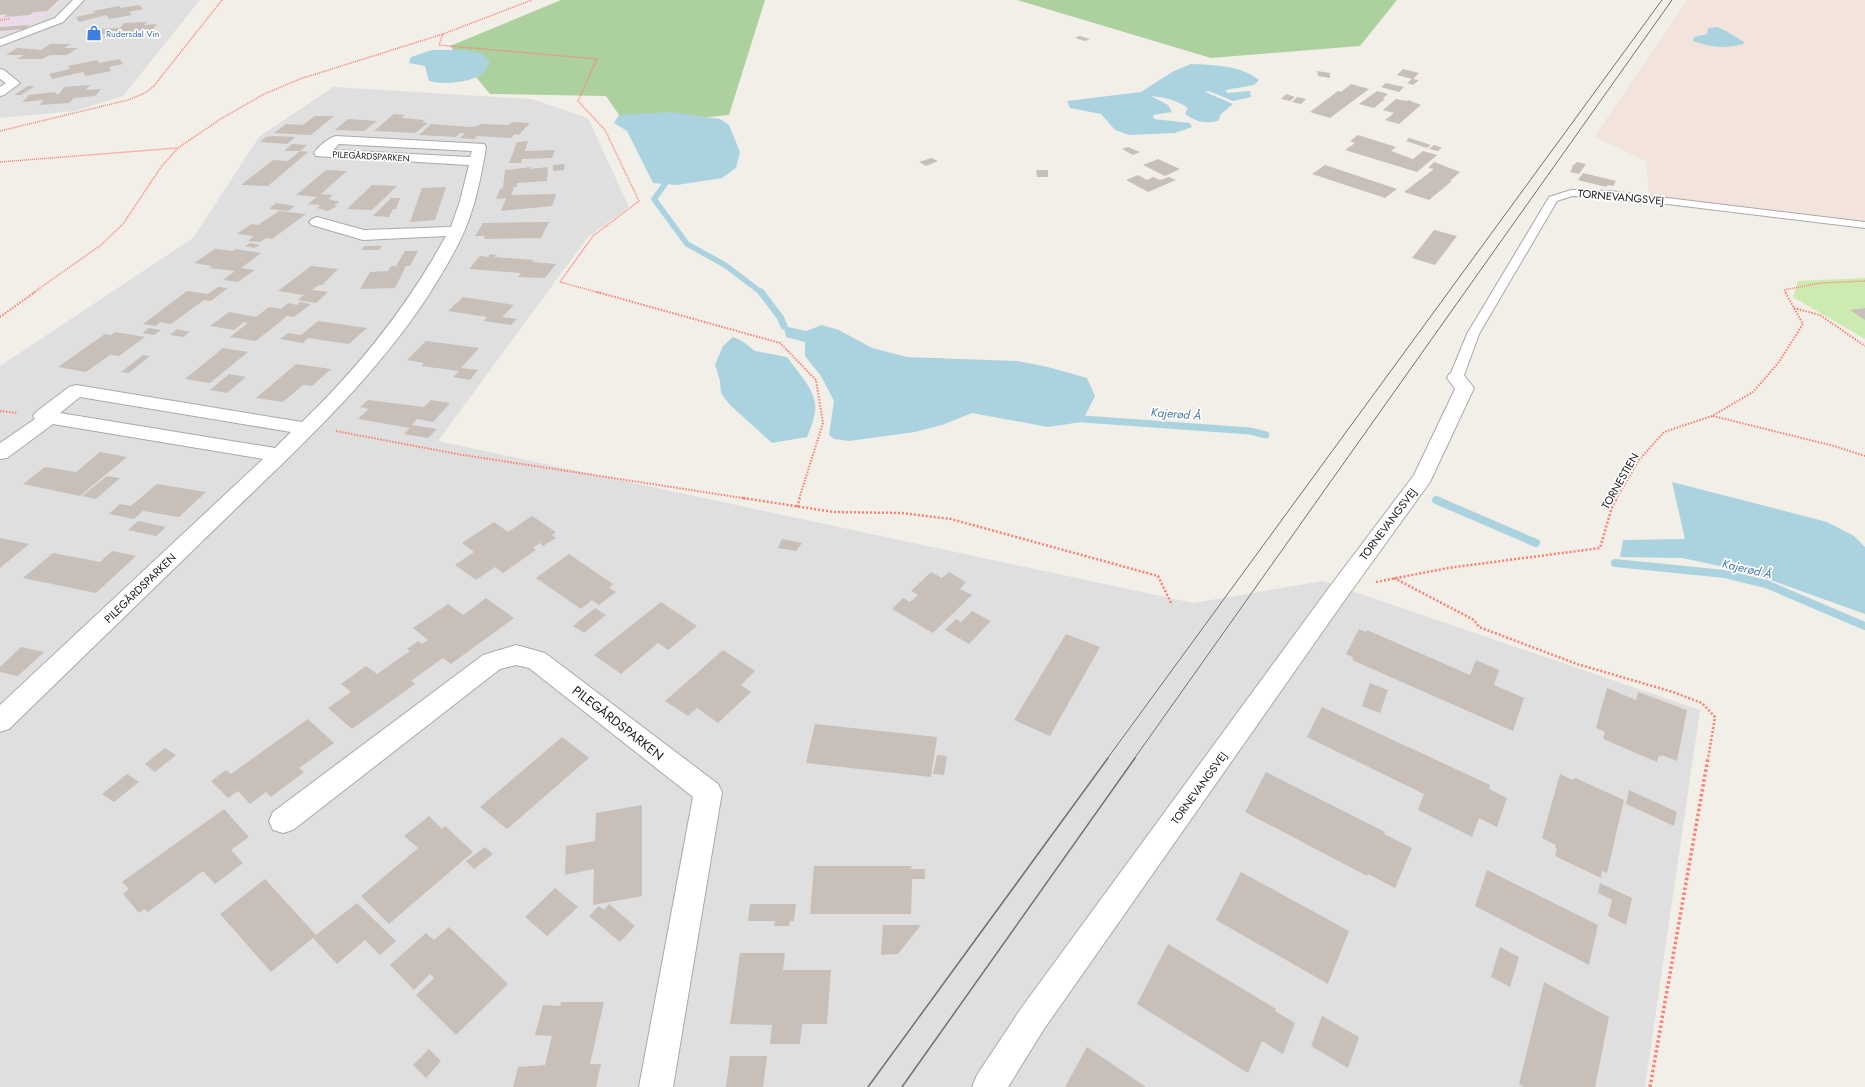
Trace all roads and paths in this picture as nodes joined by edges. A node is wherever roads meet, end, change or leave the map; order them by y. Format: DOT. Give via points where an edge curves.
graph roads {
  1 [pos="79,0"];
  2 [pos="222,0"];
  3 [pos="532,0"];
  4 [pos="8,19"];
  5 [pos="0,20"];
  6 [pos="444,34"];
  7 [pos="0,43"];
  8 [pos="0,73"];
  9 [pos="0,92"];
  10 [pos="0,131"];
  11 [pos="178,148"];
  12 [pos="476,161"];
  13 [pos="0,162"];
  14 [pos="317,222"];
  15 [pos="1865,225"];
  16 [pos="456,231"];
  17 [pos="1865,281"];
  18 [pos="1794,308"];
  19 [pos="0,317"];
  20 [pos="1865,346"];
  21 [pos="1456,378"];
  22 [pos="1712,416"];
  23 [pos="50,417"];
  24 [pos="307,429"];
  25 [pos="0,453"];
  26 [pos="279,456"];
  27 [pos="1865,456"];
  28 [pos="797,507"];
  29 [pos="1394,578"];
  30 [pos="1336,595"];
  31 [pos="1172,606"];
  32 [pos="0,721"];
  33 [pos="283,821"];
  34 [pos="656,1087"];
  35 [pos="990,1087"];
  36 [pos="1650,1087"];
  1 -- 7 [label="street" via="59,20"];
  2 -- 10 [label="path" via="153,87 145,93 128,100"];
  3 -- 6 [label="path"];
  4 -- 5 [label="path"];
  6 -- 11 [label="path" via="300,79 262,95"];
  6 -- 28 [label="path" via="439,45 597,59 578,101 605,130 639,201 593,236 560,282 780,343 816,380 823,423"];
  8 -- 9 [label="street" via="14,83"];
  11 -- 13 [label="path"];
  11 -- 19 [label="path" via="160,167 123,224 102,245"];
  12 -- 12 [label="street, PILEGÅRDSPARKEN" via="479,148 336,140 321,153"];
  12 -- 16 [label="street, PILEGÅRDSPARKEN" via="470,194"];
  14 -- 16 [label="street" via="363,235"];
  15 -- 21 [label="lane, TORNEVANGSVEJ" via="1610,194 1571,193 1554,199 1472,334"];
  16 -- 24 [label="street, PILEGÅRDSPARKEN" via="431,278 397,327 360,372"];
  17 -- 18 [label="path, TORNESTIEN" via="1820,283 1784,290"];
  18 -- 20 [label="path" via="1820,315"];
  18 -- 22 [label="path, TORNESTIEN" via="1803,324 1779,362 1753,392"];
  21 -- 30 [label="street, TORNEVANGSVEJ" via="1465,388 1423,477"];
  22 -- 27 [label="path"];
  22 -- 29 [label="path, TORNESTIEN" via="1664,432 1639,460 1612,507 1600,548 1448,568"];
  23 -- 24 [label="street" via="43,416 76,391"];
  23 -- 25 [label="street"];
  23 -- 26 [label="street"];
  24 -- 26 [label="street, PILEGÅRDSPARKEN"];
  24 -- 28 [label="path" via="330,430 457,454"];
  26 -- 32 [label="street, PILEGÅRDSPARKEN"];
  28 -- 31 [label="path" via="834,512 901,513 959,521 1158,576"];
  29 -- 30 [label="path, TORNESTIEN"];
  29 -- 36 [label="path" via="1474,620 1479,627 1577,664 1702,703 1715,717"];
  30 -- 35 [label="street, TORNEVANGSVEJ" via="1033,1018"];
  33 -- 34 [label="street, PILEGÅRDSPARKEN" via="492,662 516,655 536,660 708,792"];
}
